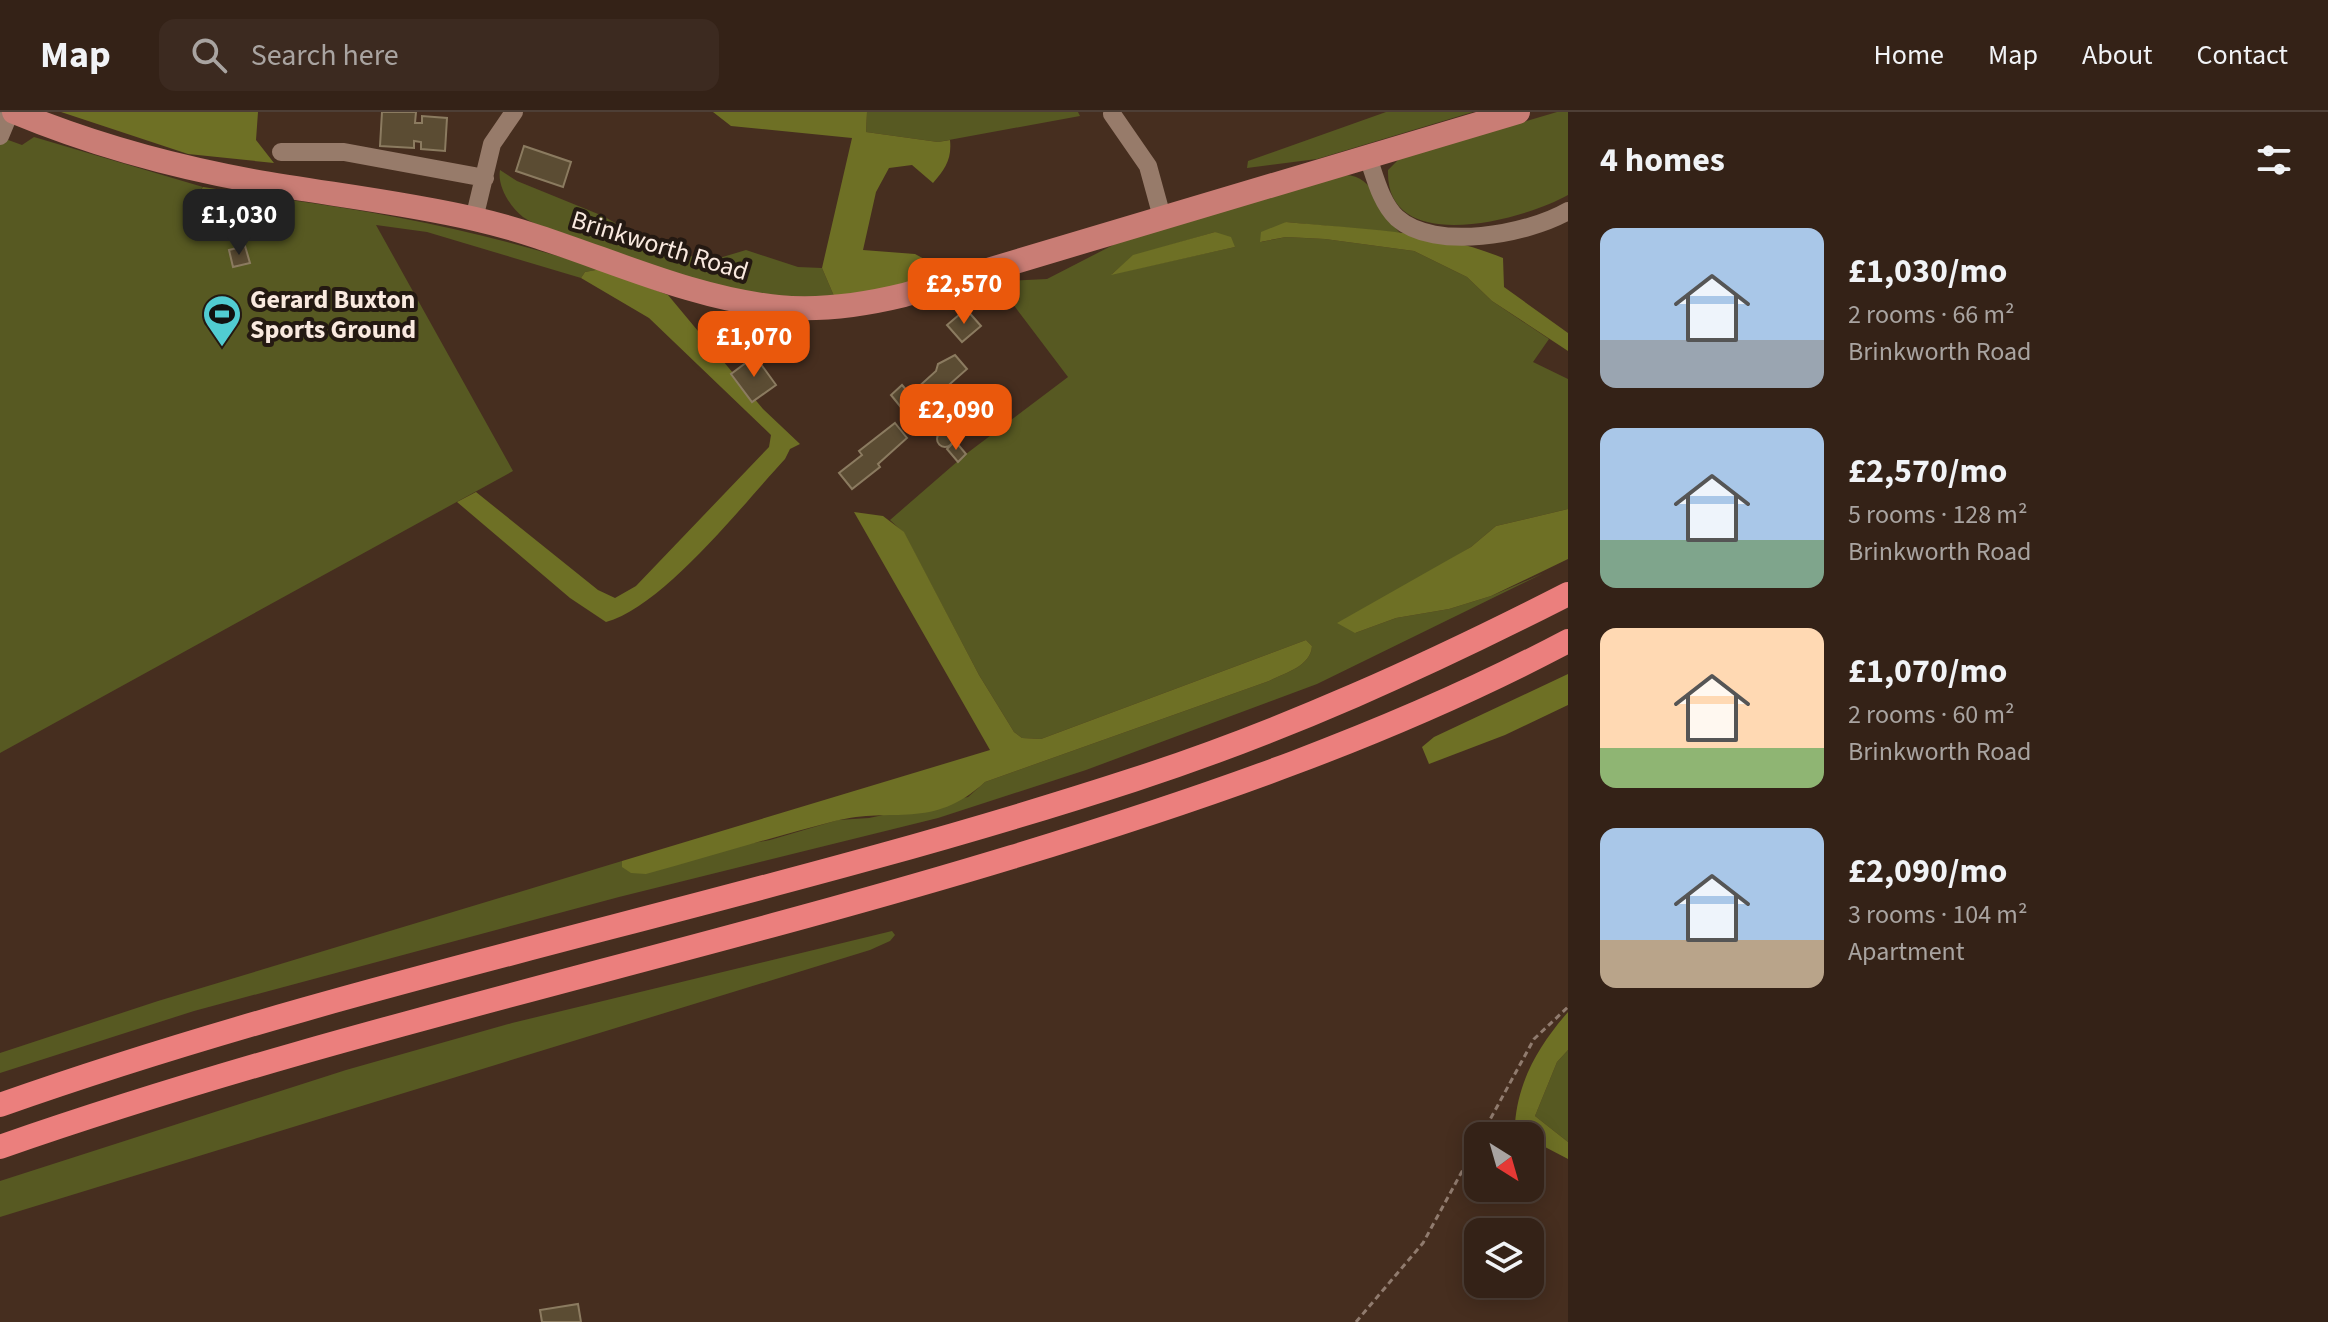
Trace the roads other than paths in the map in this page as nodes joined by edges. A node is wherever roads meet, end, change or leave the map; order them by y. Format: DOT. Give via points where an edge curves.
graph roads {
  1 [pos="12,112"];
  2 [pos="514,112"];
  3 [pos="1518,112"];
  4 [pos="1112,114"];
  5 [pos="0,136"];
  6 [pos="281,152"];
  7 [pos="1368,157"];
  8 [pos="485,178"];
  9 [pos="1568,211"];
  10 [pos="1162,217"];
  11 [pos="474,219"];
  12 [pos="1568,594"];
  13 [pos="1568,641"];
  14 [pos="0,1105"];
  15 [pos="0,1147"];
  1 -- 5 [label="street"];
  1 -- 11 [label="main road, Brinkworth Road" via="96,142 205,171"];
  2 -- 8 [label="street" via="492,144"];
  3 -- 7 [label="main road, Brinkworth Road"];
  4 -- 10 [label="street" via="1148,166"];
  6 -- 8 [label="street" via="344,152"];
  7 -- 9 [label="street" via="1390,210 1421,230 1500,235"];
  7 -- 10 [label="main road, Brinkworth Road"];
  8 -- 11 [label="street"];
  10 -- 11 [label="main road, Brinkworth Road" via="904,295 817,308 721,297"];
  12 -- 14 [label="highway" via="1325,710 1137,779 858,863 392,984 190,1042"];
  13 -- 15 [label="highway" via="1374,731 1144,817 845,908 221,1074"];
}
